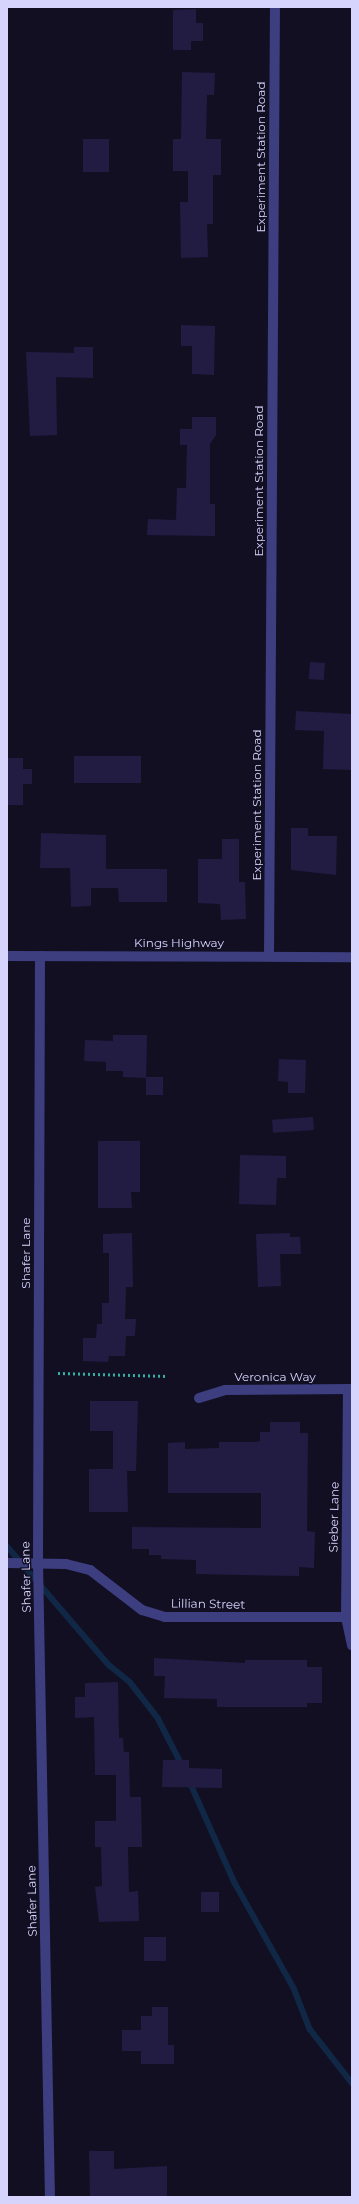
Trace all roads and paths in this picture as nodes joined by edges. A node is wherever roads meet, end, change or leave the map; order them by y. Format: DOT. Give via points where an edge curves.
graph roads {
  1 [pos="275,7"];
  2 [pos="7,956"];
  3 [pos="40,956"];
  4 [pos="269,956"];
  5 [pos="352,957"];
  6 [pos="58,1373"];
  7 [pos="168,1376"];
  8 [pos="350,1389"];
  9 [pos="199,1398"];
  10 [pos="7,1563"];
  11 [pos="38,1563"];
  12 [pos="349,1617"];
  13 [pos="352,1645"];
  14 [pos="50,2197"];
  1 -- 4 [label="street, Experiment Station Road"];
  2 -- 3 [label="street, Kings Highway"];
  3 -- 4 [label="street, Kings Highway"];
  3 -- 11 [label="street, Shafer Lane"];
  4 -- 5 [label="street, Kings Highway"];
  6 -- 7 [label="path"];
  8 -- 9 [label="street, Veronica Way" via="225,1390"];
  8 -- 12 [label="street, Sieber Lane"];
  10 -- 11 [label="street, Lillian Street"];
  11 -- 12 [label="street, Lillian Street" via="66,1564 90,1570 142,1610 165,1617"];
  11 -- 14 [label="street, Shafer Lane"];
  12 -- 13 [label="street, Sieber Lane"];
}
